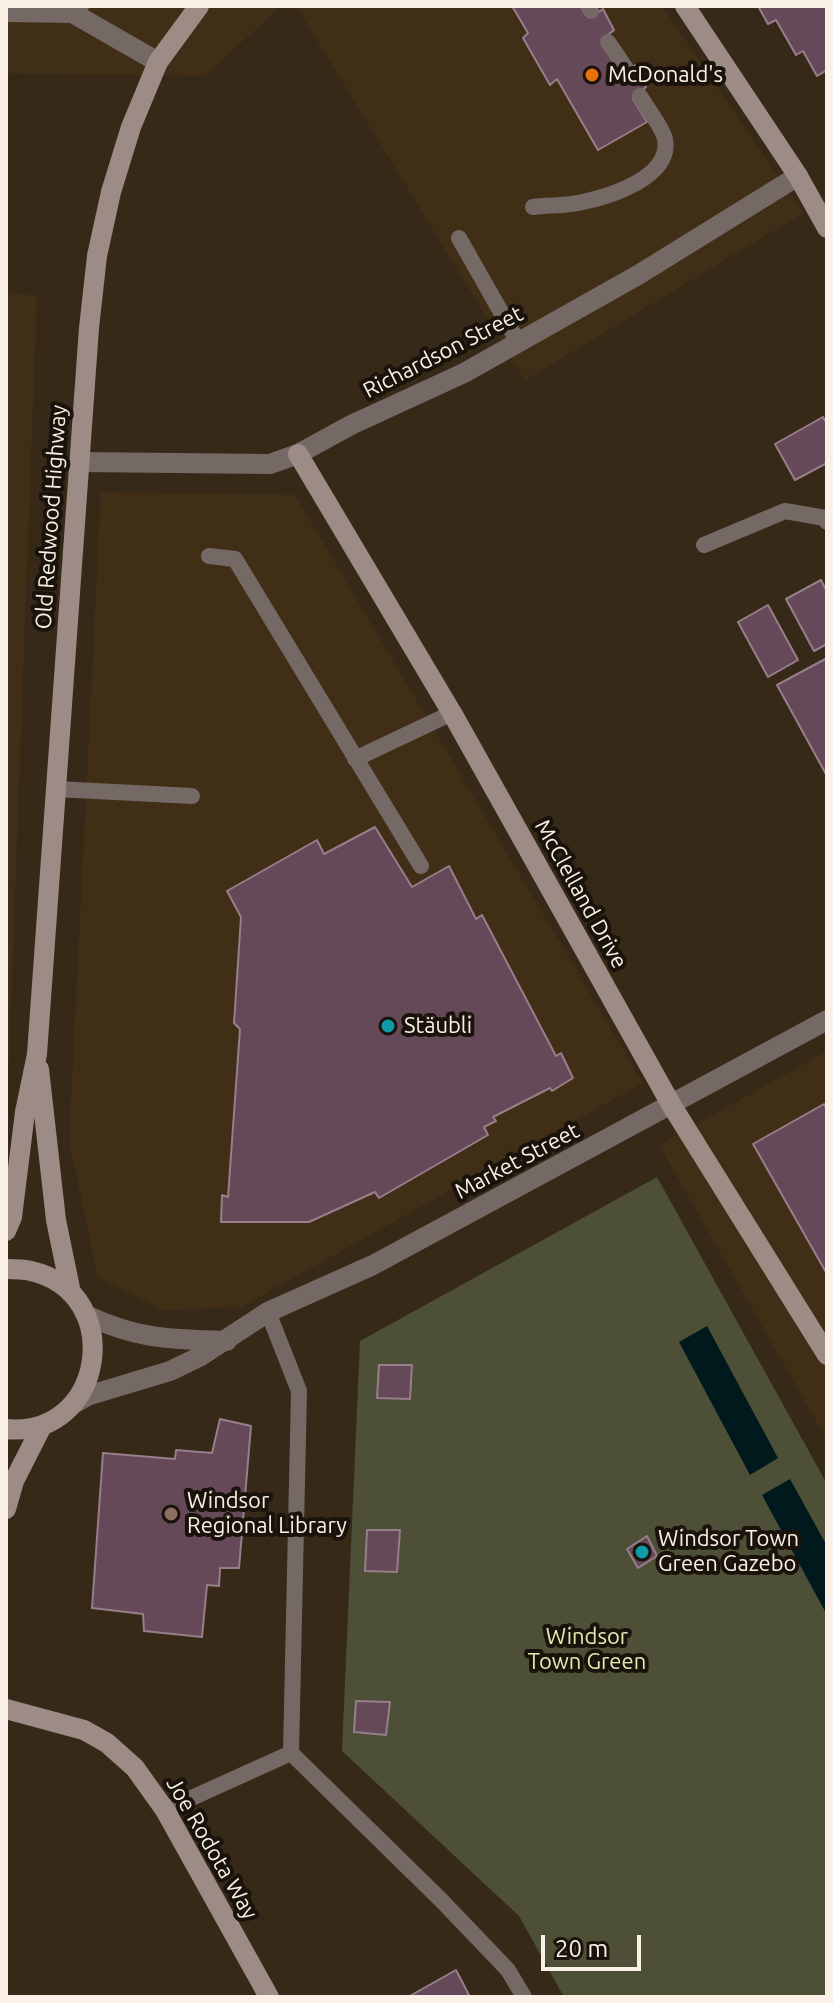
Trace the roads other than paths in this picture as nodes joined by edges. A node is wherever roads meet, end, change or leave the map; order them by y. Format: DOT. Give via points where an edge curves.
graph roads {
  1 [pos="199,6"];
  2 [pos="685,6"];
  3 [pos="77,10"];
  4 [pos="6,14"];
  5 [pos="608,42"];
  6 [pos="158,62"];
  7 [pos="625,67"];
  8 [pos="640,96"];
  9 [pos="798,176"];
  10 [pos="533,207"];
  11 [pos="827,228"];
  12 [pos="459,238"];
  13 [pos="518,342"];
  14 [pos="298,454"];
  15 [pos="79,462"];
  16 [pos="827,522"];
  17 [pos="704,545"];
  18 [pos="209,556"];
  19 [pos="452,713"];
  20 [pos="355,759"];
  21 [pos="56,789"];
  22 [pos="192,796"];
  23 [pos="421,866"];
  24 [pos="827,1020"];
  25 [pos="37,1054"];
  26 [pos="672,1106"];
  27 [pos="6,1231"];
  28 [pos="6,1269"];
  29 [pos="71,1293"];
  30 [pos="268,1312"];
  31 [pos="86,1315"];
  32 [pos="227,1341"];
  33 [pos="827,1355"];
  34 [pos="75,1403"];
  35 [pos="42,1426"];
  36 [pos="6,1429"];
  37 [pos="6,1509"];
  38 [pos="6,1709"];
  39 [pos="291,1753"];
  40 [pos="165,1810"];
  41 [pos="269,1997"];
  42 [pos="524,1997"];
  1 -- 6 [label="main road, Old Redwood Highway"];
  2 -- 9 [label="main road"];
  3 -- 4 [label="lane"];
  3 -- 6 [label="street"];
  5 -- 7 [label="lane"];
  6 -- 15 [label="main road, Old Redwood Highway" via="131,127 97,256"];
  8 -- 10 [label="lane" via="665,139 662,162 650,175 582,203"];
  9 -- 11 [label="main road"];
  9 -- 13 [label="street, Richardson Street"];
  12 -- 13 [label="lane"];
  13 -- 14 [label="street, Richardson Street"];
  14 -- 15 [label="street, Richardson Street" via="270,464"];
  14 -- 19 [label="main road, McClelland Drive"];
  15 -- 21 [label="main road, Old Redwood Highway"];
  16 -- 17 [label="lane" via="785,511"];
  18 -- 20 [label="lane" via="235,559"];
  19 -- 20 [label="lane"];
  19 -- 26 [label="main road, McClelland Drive"];
  20 -- 23 [label="lane"];
  21 -- 22 [label="lane"];
  21 -- 25 [label="main road, Old Redwood Highway"];
  24 -- 26 [label="street, Market Street"];
  25 -- 27 [label="main road, Old Redwood Highway"];
  25 -- 29 [label="main road, Old Redwood Highway" via="56,1220"];
  26 -- 30 [label="street, Market Street" via="373,1265"];
  26 -- 33 [label="main road, McClelland Drive"];
  28 -- 29 [label="main road" via="52,1278"];
  29 -- 31 [label="main road"];
  30 -- 32 [label="street, Market Street"];
  30 -- 39 [label="lane" via="299,1391"];
  31 -- 32 [label="street" via="144,1336"];
  31 -- 34 [label="main road" via="93,1361"];
  32 -- 34 [label="street, Market Street" via="170,1371"];
  34 -- 35 [label="main road"];
  35 -- 36 [label="main road"];
  35 -- 37 [label="main road"];
  38 -- 40 [label="main road, Joe Rodota Way" via="84,1730 107,1743 135,1768"];
  39 -- 40 [label="lane"];
  39 -- 42 [label="lane" via="489,1950"];
  40 -- 41 [label="main road, Joe Rodota Way"];
}
